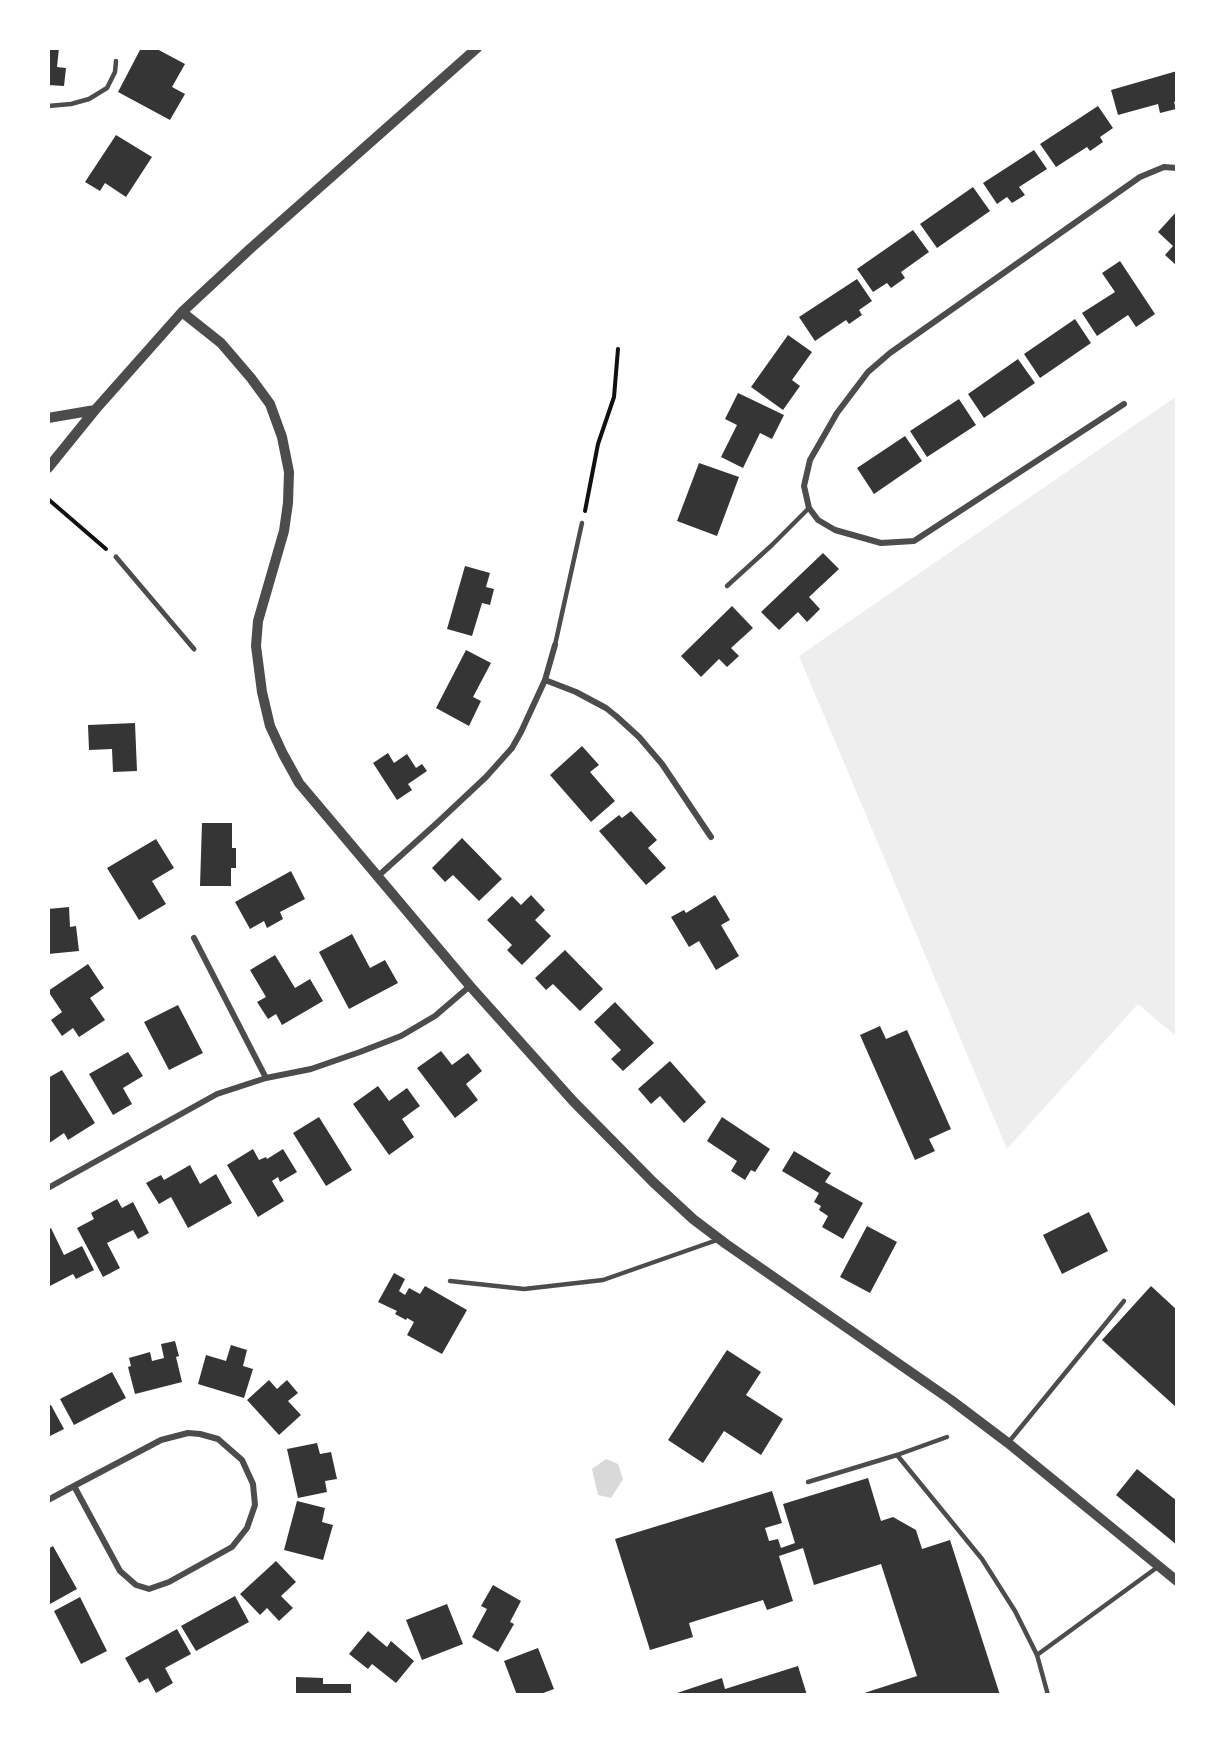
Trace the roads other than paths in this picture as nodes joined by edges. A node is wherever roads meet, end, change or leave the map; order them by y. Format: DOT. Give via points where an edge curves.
graph roads {
  1 [pos="477,48"];
  2 [pos="116,61"];
  3 [pos="48,106"];
  4 [pos="1177,168"];
  5 [pos="182,312"];
  6 [pos="1124,404"];
  7 [pos="96,410"];
  8 [pos="48,418"];
  9 [pos="50,460"];
  10 [pos="809,508"];
  11 [pos="582,524"];
  12 [pos="116,557"];
  13 [pos="727,586"];
  14 [pos="555,645"];
  15 [pos="195,649"];
  16 [pos="545,680"];
  17 [pos="711,837"];
  18 [pos="377,877"];
  19 [pos="194,938"];
  20 [pos="471,986"];
  21 [pos="267,1078"];
  22 [pos="48,1188"];
  23 [pos="719,1239"];
  24 [pos="450,1281"];
  25 [pos="1124,1301"];
  26 [pos="947,1437"];
  27 [pos="1008,1443"];
  28 [pos="897,1455"];
  29 [pos="808,1482"];
  30 [pos="74,1486"];
  31 [pos="48,1500"];
  32 [pos="1159,1566"];
  33 [pos="1177,1581"];
  34 [pos="1037,1655"];
  35 [pos="1048,1695"];
  1 -- 5 [label="street"];
  2 -- 3 [label="lane" via="107,88 89,99"];
  4 -- 10 [label="street" via="1164,167 1140,177 868,372 837,413 810,460 804,486"];
  5 -- 7 [label="street"];
  5 -- 18 [label="street" via="221,343 252,378 270,404 282,437 289,472 288,503 284,531 258,621 256,646 262,692 270,726 299,783"];
  6 -- 10 [label="street" via="914,541 881,543 835,530 818,520"];
  7 -- 8 [label="street"];
  7 -- 9 [label="street"];
  10 -- 13 [label="lane"];
  11 -- 14 [label="lane"];
  12 -- 15 [label="street"];
  14 -- 16 [label="street"];
  16 -- 17 [label="street" via="591,700 633,731 662,764"];
  16 -- 18 [label="street" via="517,740 499,764"];
  18 -- 20 [label="street"];
  19 -- 21 [label="street"];
  20 -- 21 [label="street" via="435,1016 401,1036 311,1069"];
  20 -- 23 [label="street" via="611,1140"];
  21 -- 22 [label="street" via="217,1094"];
  23 -- 24 [label="lane" via="603,1280 524,1289"];
  23 -- 27 [label="street"];
  25 -- 27 [label="lane"];
  26 -- 28 [label="lane"];
  27 -- 32 [label="street"];
  28 -- 29 [label="lane"];
  28 -- 34 [label="lane" via="982,1558"];
  30 -- 30 [label="street" via="161,1440 200,1434 218,1439 242,1460 253,1484 255,1505 247,1528 232,1547 149,1589 136,1585 120,1571"];
  30 -- 31 [label="street"];
  32 -- 33 [label="street"];
  32 -- 34 [label="lane"];
  34 -- 35 [label="lane"];
}
